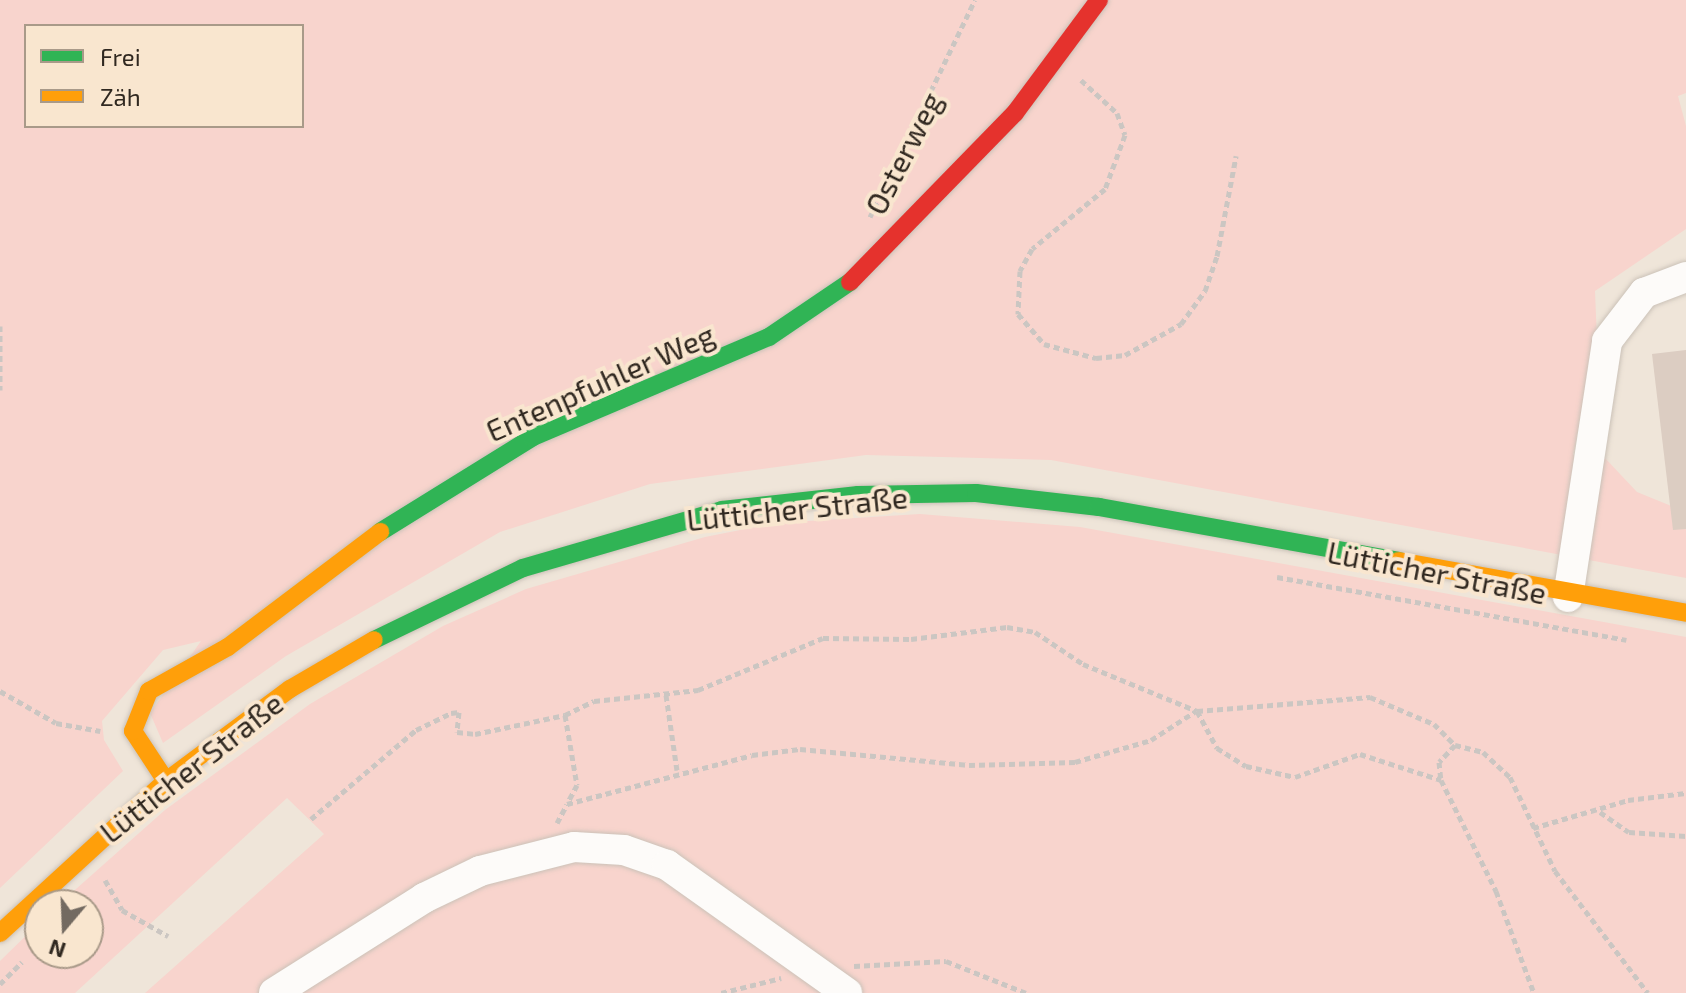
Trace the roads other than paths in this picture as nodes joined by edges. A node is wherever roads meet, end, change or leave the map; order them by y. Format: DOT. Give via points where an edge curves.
graph roads {
  1 [pos="1099,0"];
  2 [pos="1686,277"];
  3 [pos="1568,597"];
  4 [pos="1686,613"];
  5 [pos="166,781"];
  6 [pos="0,933"];
  7 [pos="274,993"];
  8 [pos="847,993"];
  1 -- 5 [label="main road, Entenpfuhler Weg" via="1056,64 906,232 826,303 756,343 533,437 423,500 228,647 149,691 133,731"];
  2 -- 3 [label="street, Lütticher Straße" via="1644,293 1607,341"];
  3 -- 4 [label="main road, Lütticher Straße"];
  3 -- 5 [label="main road, Lütticher Straße" via="1099,507 976,493 858,495 722,510 611,536 410,619 290,689"];
  5 -- 6 [label="main road, Lütticher Straße"];
  7 -- 8 [label="street" via="424,898 535,855 624,850 667,865"];
}
